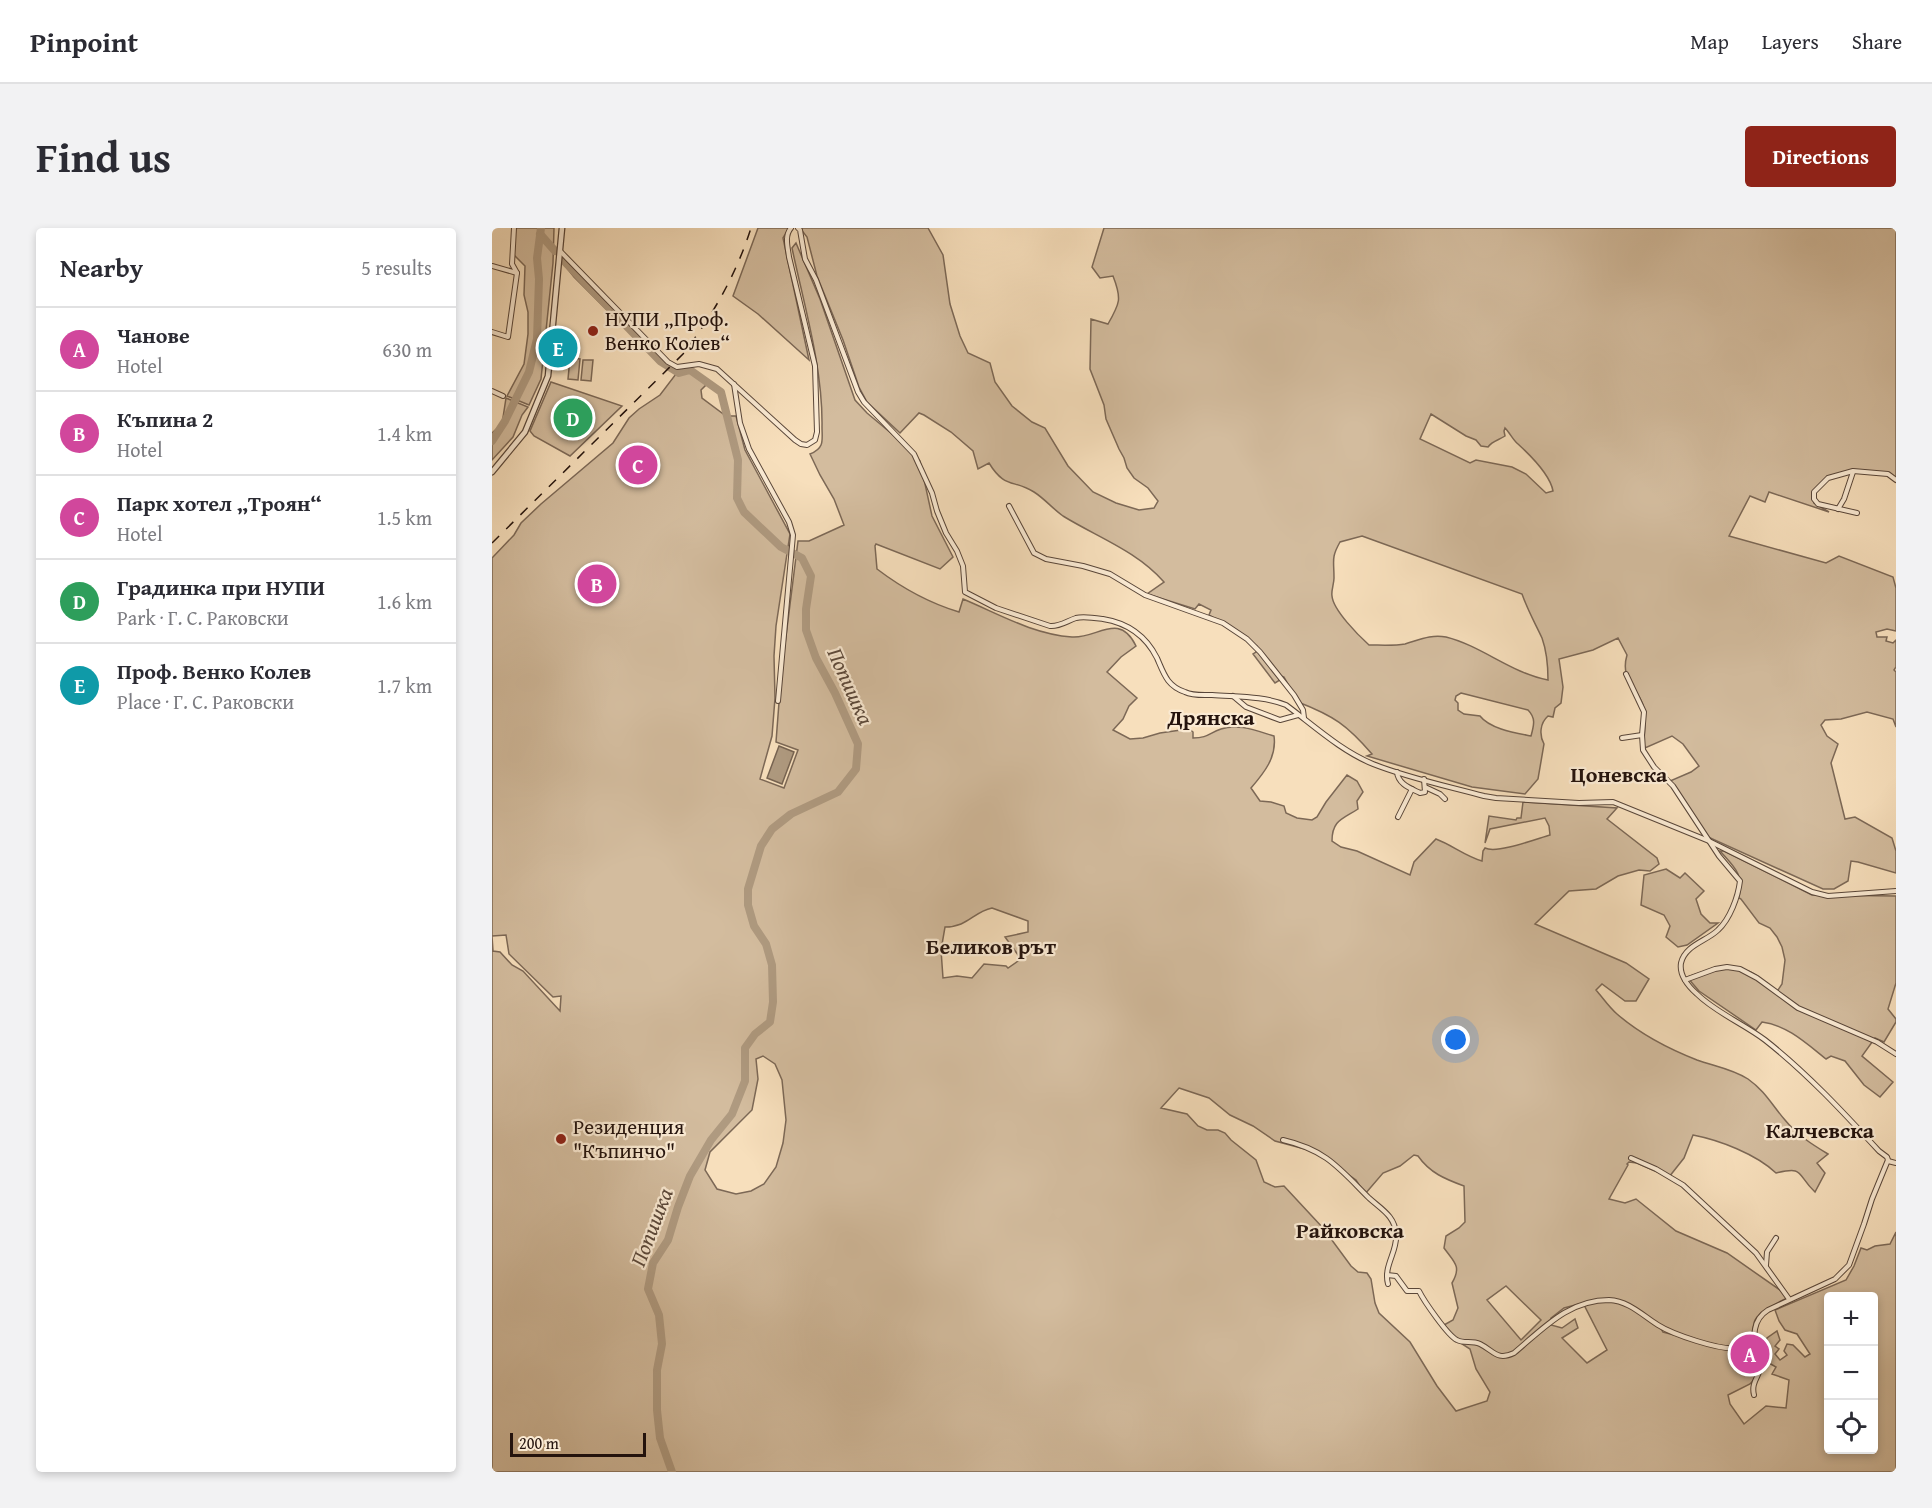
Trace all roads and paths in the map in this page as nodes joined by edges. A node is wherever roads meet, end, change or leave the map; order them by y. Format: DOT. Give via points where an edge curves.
graph roads {
  1 [pos="514,228"];
  2 [pos="562,228"];
  3 [pos="791,228"];
  4 [pos="798,228"];
  5 [pos="559,251"];
  6 [pos="492,266"];
  7 [pos="517,273"];
  8 [pos="492,332"];
  9 [pos="734,383"];
  10 [pos="492,391"];
  11 [pos="503,396"];
  12 [pos="1853,471"];
  13 [pos="492,472"];
  14 [pos="1896,480"];
  15 [pos="1009,506"];
  16 [pos="1838,509"];
  17 [pos="1857,513"];
  18 [pos="1626,674"];
  19 [pos="1233,696"];
  20 [pos="778,701"];
  21 [pos="1299,715"];
  22 [pos="1304,719"];
  23 [pos="1641,735"];
  24 [pos="1622,738"];
  25 [pos="1397,772"];
  26 [pos="1424,779"];
  27 [pos="1425,787"];
  28 [pos="1412,789"];
  29 [pos="1445,799"];
  30 [pos="1398,817"];
  31 [pos="1709,842"];
  32 [pos="1896,891"];
  33 [pos="1685,980"];
  34 [pos="1896,1053"];
  35 [pos="1282,1140"];
  36 [pos="1896,1157"];
  37 [pos="1631,1158"];
  38 [pos="1892,1162"];
  39 [pos="1776,1238"];
  40 [pos="1766,1265"];
  41 [pos="1387,1275"];
  42 [pos="1389,1284"];
  43 [pos="1790,1299"];
  44 [pos="1753,1338"];
  45 [pos="1754,1395"];
  1 -- 7 [label="street" via="512,264"];
  2 -- 5 [label="street"];
  3 -- 9 [label="street" via="787,242 789,257 815,366 815,440 801,444"];
  4 -- 19 [label="street" via="805,259 858,392 914,454 963,566 964,592 996,608 1054,627 1080,617 1125,624 1149,645 1171,685 1189,694"];
  5 -- 9 [label="street" via="668,362 677,367 708,366"];
  5 -- 13 [label="street" via="548,376 525,432"];
  6 -- 7 [label="street"];
  7 -- 8 [label="street" via="508,337"];
  9 -- 20 [label="street" via="745,440 791,527 793,542"];
  10 -- 11 [label="street"];
  12 -- 14 [label="street" via="1888,474"];
  12 -- 16 [label="street"];
  12 -- 16 [label="street" via="1828,478 1814,492 1818,504"];
  15 -- 22 [label="street" via="1040,557 1110,574 1145,595 1223,623 1247,639 1294,695"];
  16 -- 17 [label="street"];
  18 -- 23 [label="street" via="1644,712"];
  19 -- 21 [label="street" via="1278,702"];
  19 -- 21 [label="street" via="1246,707 1275,719"];
  21 -- 22 [label="street"];
  22 -- 25 [label="street" via="1356,755"];
  23 -- 24 [label="street"];
  23 -- 31 [label="street" via="1647,758 1672,786"];
  25 -- 26 [label="street"];
  25 -- 28 [label="street" via="1402,783"];
  26 -- 27 [label="street"];
  26 -- 31 [label="street" via="1496,798 1613,802"];
  27 -- 28 [label="street" via="1422,793"];
  27 -- 29 [label="street"];
  28 -- 30 [label="street"];
  31 -- 32 [label="street" via="1812,892 1828,896"];
  31 -- 33 [label="street" via="1740,884 1723,925 1683,958"];
  33 -- 34 [label="street" via="1715,969 1740,969 1798,1008"];
  33 -- 38 [label="street" via="1698,996 1788,1059"];
  35 -- 41 [label="street" via="1312,1149 1331,1160 1389,1215 1396,1228 1396,1239"];
  36 -- 38 [label="street"];
  37 -- 40 [label="street" via="1683,1185"];
  38 -- 43 [label="street" via="1872,1199 1849,1265 1835,1279"];
  39 -- 40 [label="street" via="1767,1252"];
  40 -- 43 [label="street"];
  41 -- 42 [label="street"];
  41 -- 44 [label="street" via="1396,1276 1407,1291 1419,1291 1454,1339 1476,1342 1500,1356 1514,1353 1567,1310 1610,1300 1634,1307 1667,1330 1708,1344 1736,1348"];
  43 -- 44 [label="street" via="1763,1313"];
  44 -- 45 [label="street" via="1761,1363 1752,1388"];
}
